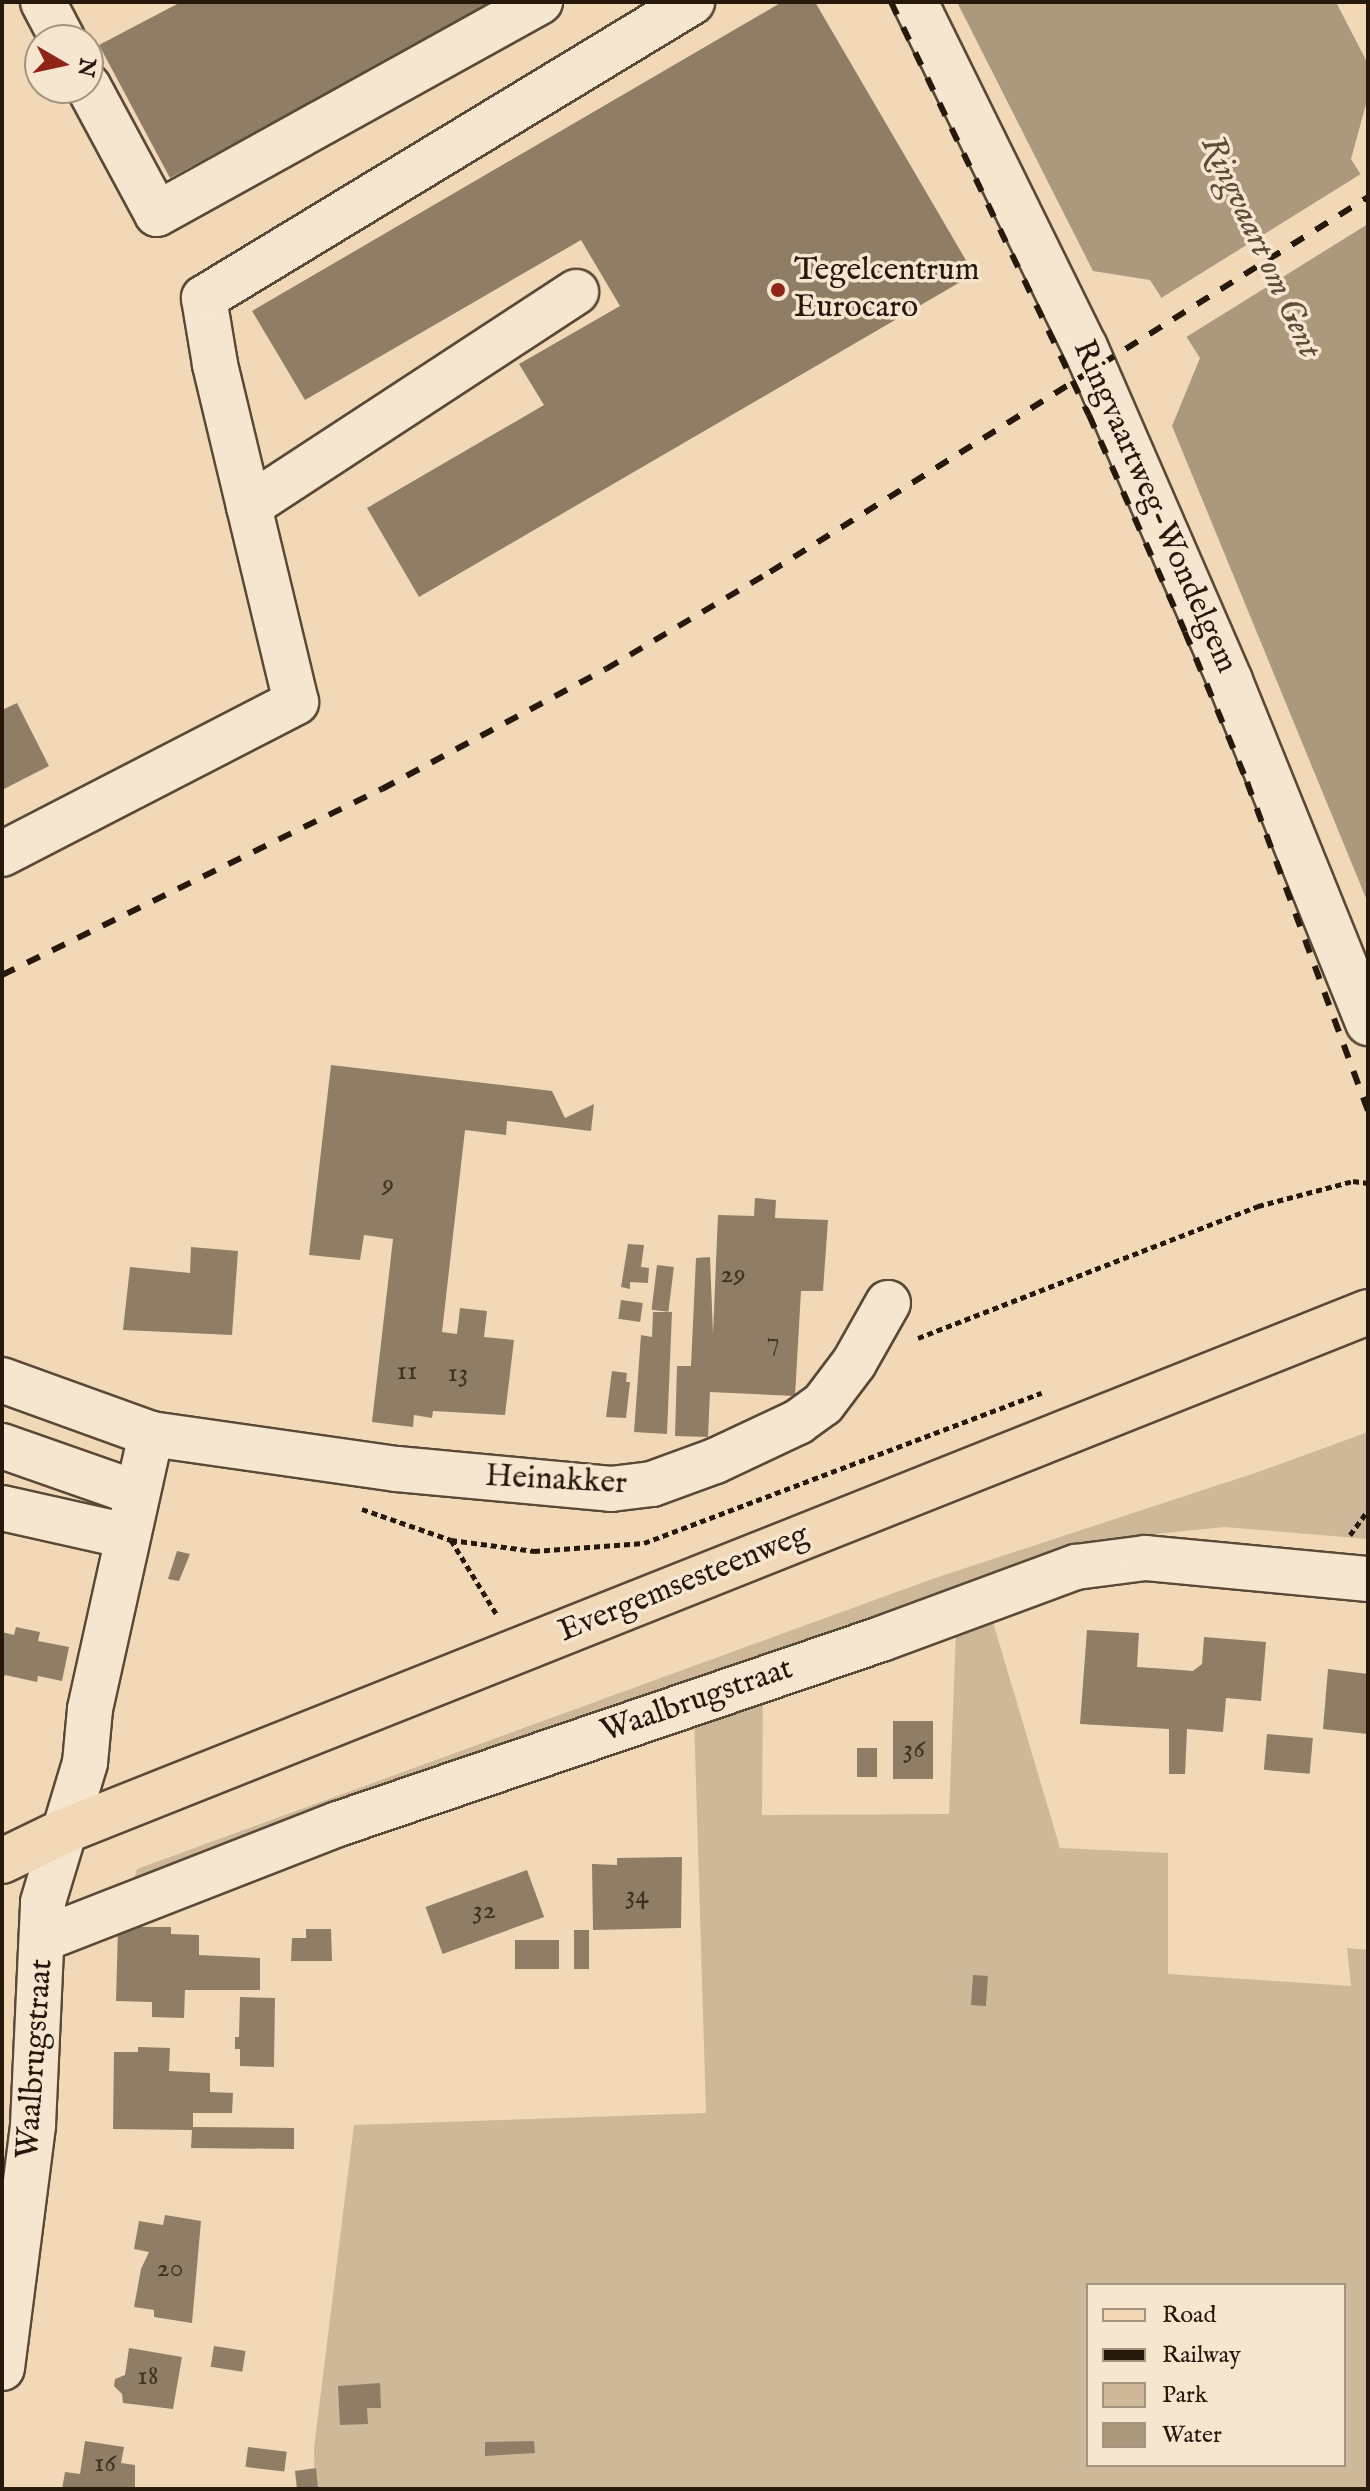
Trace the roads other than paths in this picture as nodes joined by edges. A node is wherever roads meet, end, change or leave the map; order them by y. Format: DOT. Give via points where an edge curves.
graph roads {
  1 [pos="43,2"];
  2 [pos="540,2"];
  3 [pos="692,2"];
  4 [pos="915,2"];
  5 [pos="55,24"];
  6 [pos="98,104"];
  7 [pos="576,292"];
  8 [pos="249,506"];
  9 [pos="2,854"];
  10 [pos="1368,1023"];
  11 [pos="888,1303"];
  12 [pos="1368,1312"];
  13 [pos="2,1380"];
  14 [pos="151,1434"];
  15 [pos="2,1446"];
  16 [pos="136,1493"];
  17 [pos="2,1508"];
  18 [pos="127,1536"];
  19 [pos="1368,1579"];
  20 [pos="62,1832"];
  21 [pos="2,1861"];
  22 [pos="43,1939"];
  23 [pos="18,2114"];
  24 [pos="2,2368"];
  1 -- 5 [label="street"];
  2 -- 6 [label="street" via="157,214"];
  3 -- 8 [label="street" via="204,298"];
  4 -- 10 [label="street, Ringvaartweg-Wondelgem" via="1085,347 1230,681"];
  7 -- 8 [label="street"];
  8 -- 9 [label="street" via="296,702"];
  11 -- 14 [label="street, Heinakker" via="823,1404 729,1455 652,1484 611,1489 397,1469"];
  12 -- 20 [label="main road, Evergemsesteenweg"];
  13 -- 14 [label="street, Heinakker"];
  14 -- 16 [label="street"];
  15 -- 16 [label="street"];
  16 -- 18 [label="street"];
  17 -- 18 [label="street"];
  18 -- 20 [label="street" via="90,1709 85,1763"];
  19 -- 22 [label="street, Waalbrugstraat" via="1145,1558 1076,1567 338,1824"];
  20 -- 21 [label="main road, Evergemsesteenweg"];
  20 -- 22 [label="street, Waalbrugstraat" via="43,1902"];
  22 -- 23 [label="street, Waalbrugstraat"];
  23 -- 24 [label="street, Waalbrugstraat"];
}
